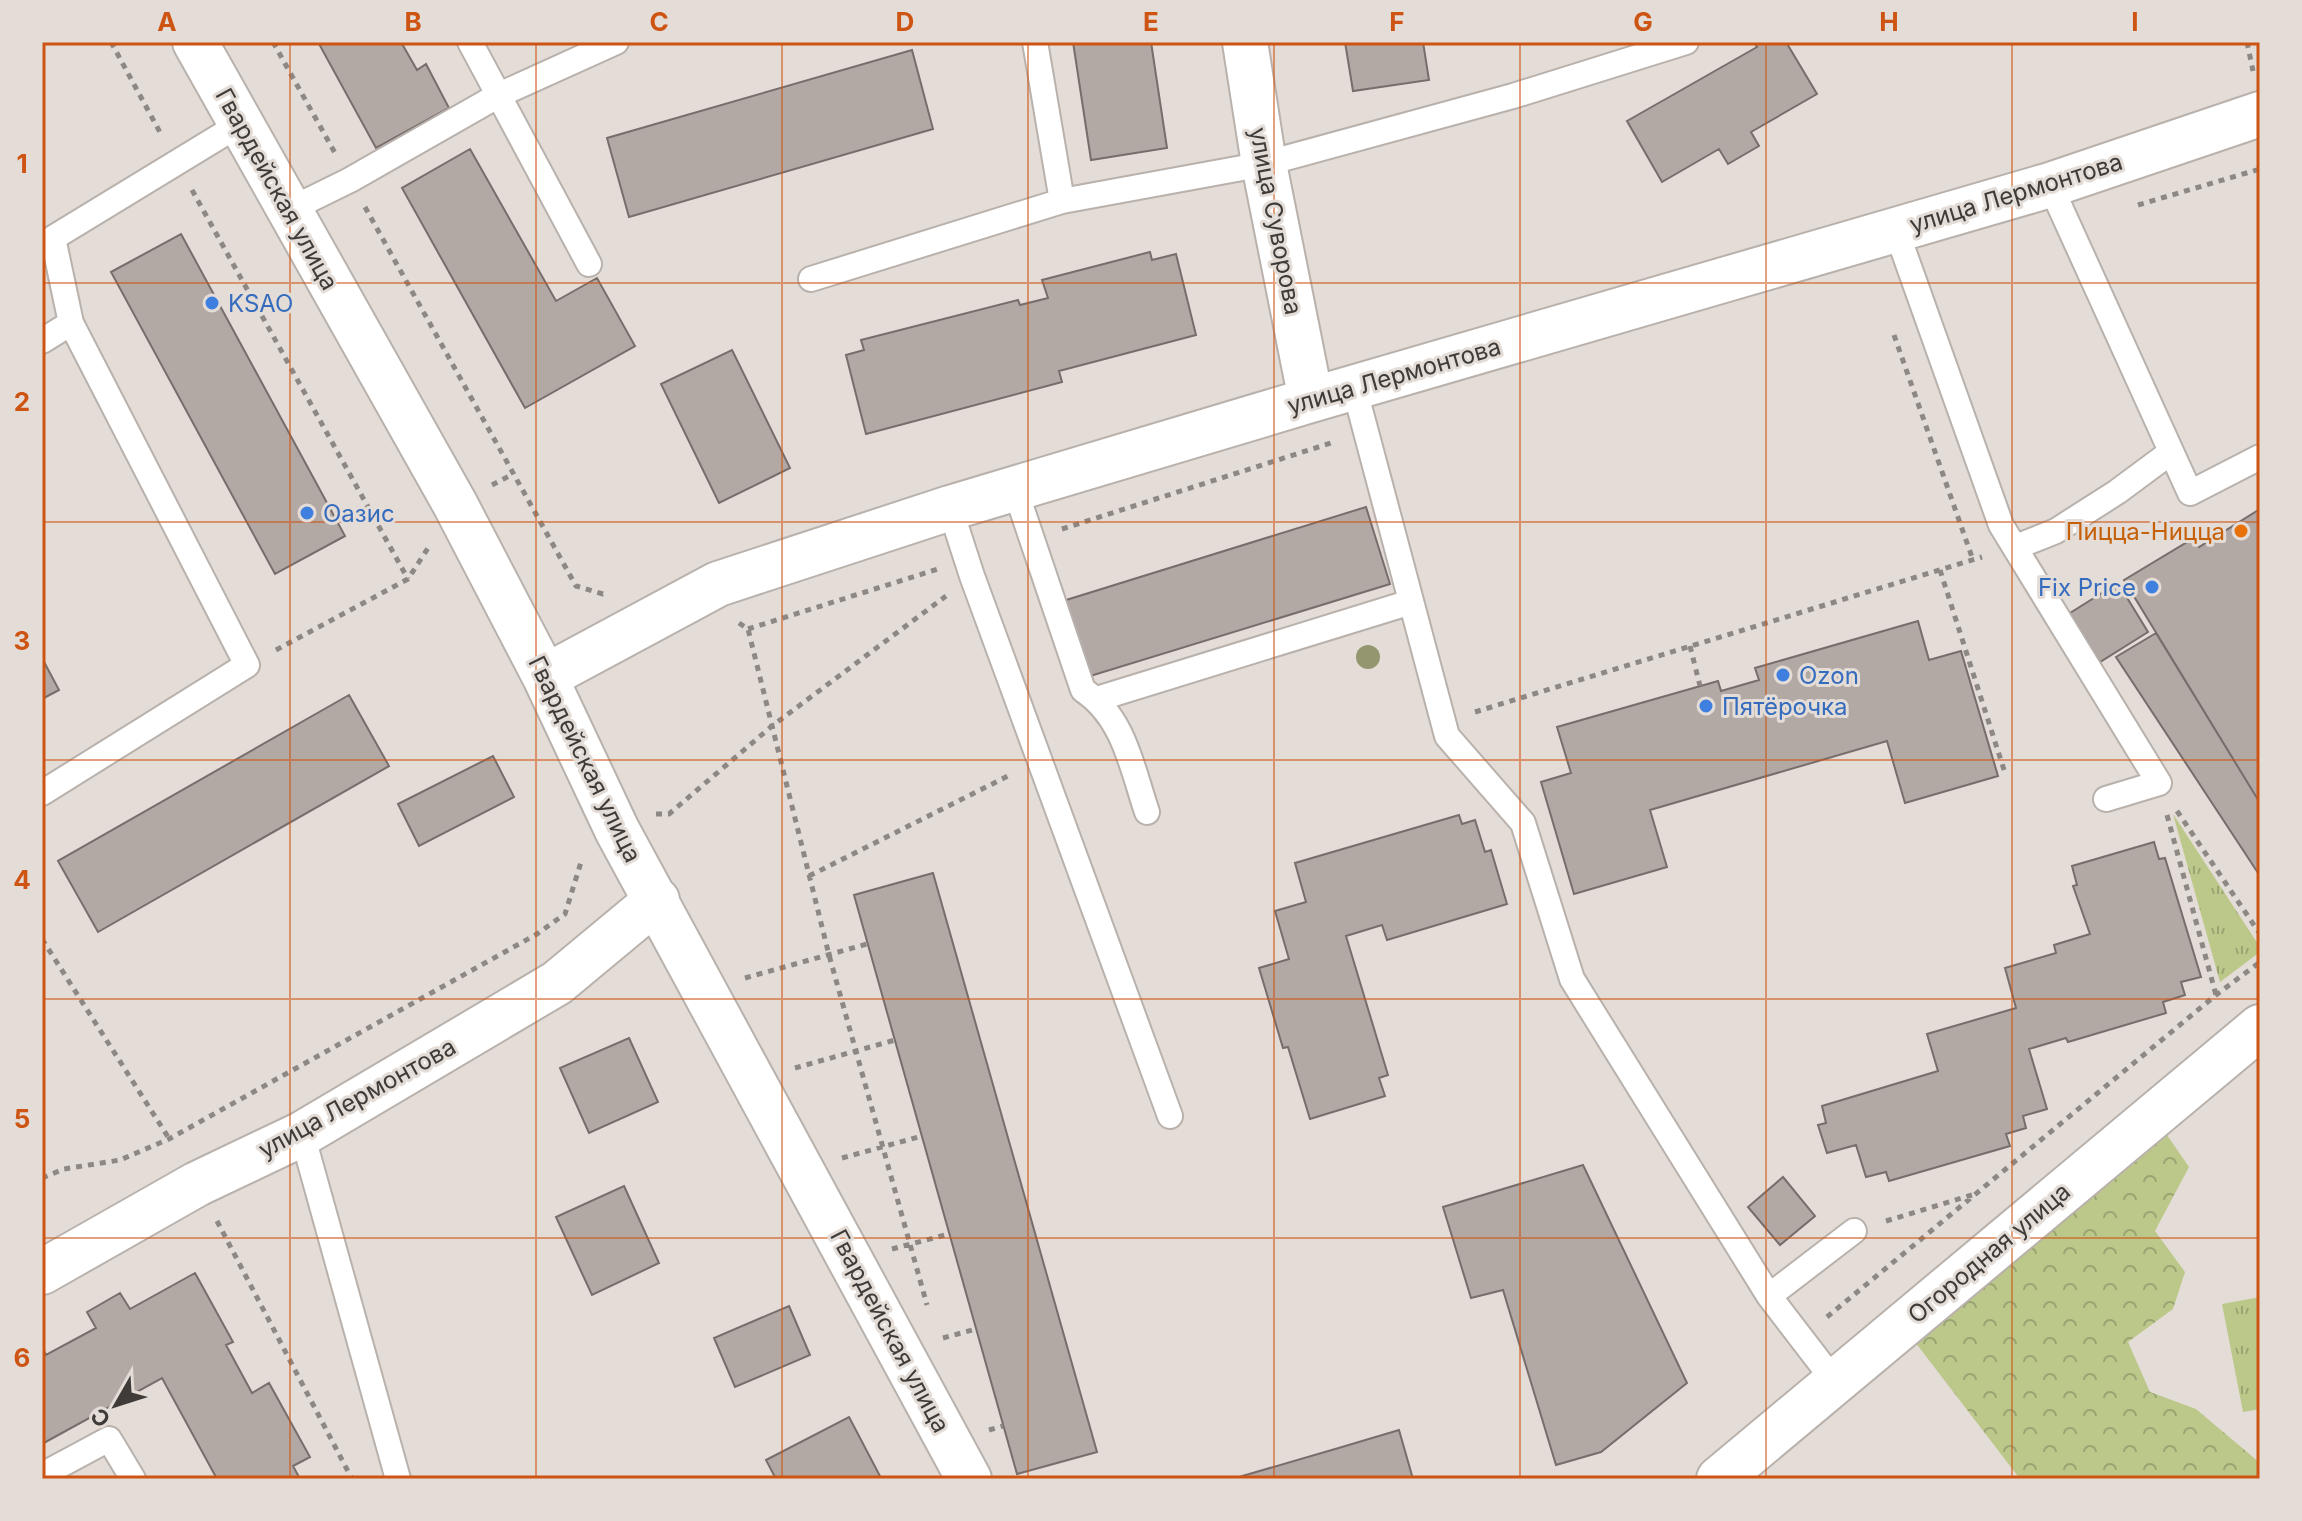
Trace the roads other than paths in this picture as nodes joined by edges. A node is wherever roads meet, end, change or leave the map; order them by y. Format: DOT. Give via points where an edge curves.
graph roads {
  1 [pos="195,42"];
  2 [pos="470,42"];
  3 [pos="616,42"];
  4 [pos="1035,42"];
  5 [pos="1245,42"];
  6 [pos="1686,42"];
  7 [pos="499,95"];
  8 [pos="2260,114"];
  9 [pos="240,124"];
  10 [pos="1264,164"];
  11 [pos="2050,185"];
  12 [pos="1062,201"];
  13 [pos="289,210"];
  14 [pos="1896,230"];
  15 [pos="589,264"];
  16 [pos="811,279"];
  17 [pos="71,323"];
  18 [pos="42,341"];
  19 [pos="1354,387"];
  20 [pos="1311,400"];
  21 [pos="2171,452"];
  22 [pos="2260,457"];
  23 [pos="1015,489"];
  24 [pos="950,508"];
  25 [pos="2016,547"];
  26 [pos="1411,602"];
  27 [pos="545,677"];
  28 [pos="1097,699"];
  29 [pos="42,793"];
  30 [pos="2106,799"];
  31 [pos="1147,812"];
  32 [pos="657,900"];
  33 [pos="2260,1027"];
  34 [pos="1170,1116"];
  35 [pos="302,1134"];
  36 [pos="1854,1231"];
  37 [pos="42,1272"];
  38 [pos="1769,1296"];
  39 [pos="1835,1382"];
  40 [pos="42,1475"];
  41 [pos="133,1479"];
  42 [pos="398,1479"];
  43 [pos="969,1479"];
  44 [pos="1719,1479"];
  1 -- 9 [label="street, Гвардейская улица"];
  2 -- 7 [label="lane"];
  3 -- 7 [label="lane"];
  4 -- 12 [label="lane"];
  5 -- 10 [label="street, улица Суворова"];
  6 -- 10 [label="lane"];
  7 -- 13 [label="lane"];
  7 -- 15 [label="lane"];
  8 -- 11 [label="street, улица Лермонтова"];
  9 -- 13 [label="street, Гвардейская улица"];
  9 -- 17 [label="lane" via="53,238"];
  10 -- 12 [label="lane"];
  10 -- 20 [label="street, улица Суворова"];
  11 -- 14 [label="street, улица Лермонтова"];
  11 -- 21 [label="lane"];
  12 -- 16 [label="lane"];
  13 -- 27 [label="street, Гвардейская улица" via="455,504"];
  14 -- 19 [label="street, улица Лермонтова"];
  14 -- 25 [label="lane" via="2001,525"];
  17 -- 18 [label="lane"];
  17 -- 29 [label="lane" via="247,665"];
  19 -- 20 [label="street, улица Лермонтова"];
  19 -- 26 [label="lane"];
  20 -- 23 [label="street, улица Лермонтова"];
  21 -- 22 [label="lane" via="2190,493"];
  21 -- 25 [label="lane" via="2056,531"];
  23 -- 24 [label="street, улица Лермонтова"];
  23 -- 28 [label="lane" via="1083,690"];
  24 -- 27 [label="street, улица Лермонтова" via="718,584"];
  24 -- 34 [label="lane"];
  25 -- 30 [label="lane" via="2159,783"];
  26 -- 28 [label="lane"];
  26 -- 38 [label="lane" via="1447,736 1523,823 1572,979"];
  27 -- 32 [label="street, Гвардейская улица" via="617,830"];
  28 -- 31 [label="lane" via="1117,724"];
  32 -- 35 [label="street, улица Лермонтова" via="557,983"];
  32 -- 43 [label="street, Гвардейская улица"];
  33 -- 39 [label="street, Огородная улица"];
  35 -- 37 [label="street, улица Лермонтова" via="197,1184"];
  35 -- 42 [label="lane"];
  36 -- 38 [label="lane"];
  38 -- 39 [label="lane"];
  39 -- 44 [label="street, Огородная улица"];
  40 -- 41 [label="lane" via="109,1439"];
}
